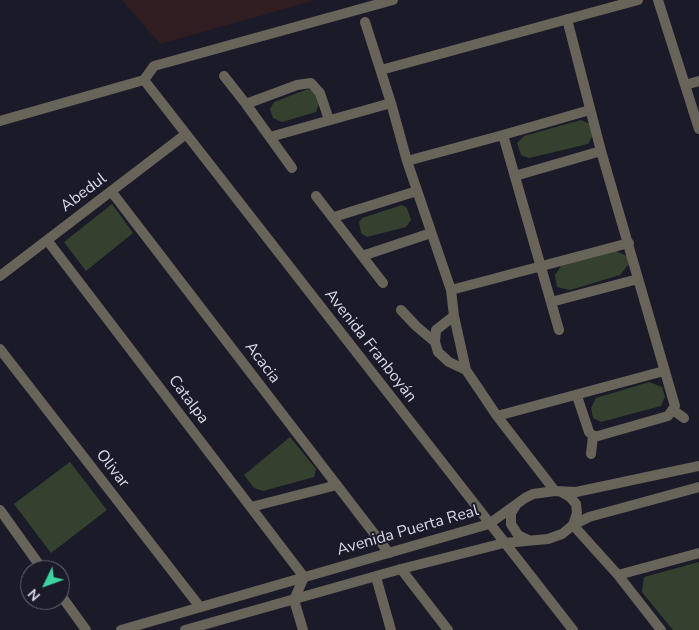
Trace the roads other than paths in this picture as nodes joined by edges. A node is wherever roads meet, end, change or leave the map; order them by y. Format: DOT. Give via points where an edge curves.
graph roads {
  1 [pos="393,0"];
  2 [pos="638,0"];
  3 [pos="658,0"];
  4 [pos="566,19"];
  5 [pos="365,22"];
  6 [pos="381,70"];
  7 [pos="224,76"];
  8 [pos="144,80"];
  9 [pos="699,81"];
  10 [pos="685,85"];
  11 [pos="391,103"];
  12 [pos="246,104"];
  13 [pos="590,110"];
  14 [pos="329,120"];
  15 [pos="0,121"];
  16 [pos="698,123"];
  17 [pos="186,134"];
  18 [pos="503,135"];
  19 [pos="270,137"];
  20 [pos="601,151"];
  21 [pos="407,161"];
  22 [pos="292,168"];
  23 [pos="515,176"];
  24 [pos="112,191"];
  25 [pos="417,191"];
  26 [pos="316,196"];
  27 [pos="334,217"];
  28 [pos="431,234"];
  29 [pos="47,240"];
  30 [pos="629,243"];
  31 [pos="362,256"];
  32 [pos="540,265"];
  33 [pos="0,276"];
  34 [pos="638,279"];
  35 [pos="383,283"];
  36 [pos="451,290"];
  37 [pos="551,302"];
  38 [pos="401,310"];
  39 [pos="454,316"];
  40 [pos="558,330"];
  41 [pos="435,342"];
  42 [pos="0,349"];
  43 [pos="466,370"];
  44 [pos="664,371"];
  45 [pos="578,396"];
  46 [pos="673,410"];
  47 [pos="497,416"];
  48 [pos="684,418"];
  49 [pos="593,436"];
  50 [pos="590,454"];
  51 [pos="699,466"];
  52 [pos="337,485"];
  53 [pos="699,487"];
  54 [pos="555,490"];
  55 [pos="525,498"];
  56 [pos="251,507"];
  57 [pos="0,510"];
  58 [pos="489,524"];
  59 [pos="573,525"];
  60 [pos="532,541"];
  61 [pos="504,543"];
  62 [pos="389,553"];
  63 [pos="699,553"];
  64 [pos="36,560"];
  65 [pos="402,569"];
  66 [pos="618,575"];
  67 [pos="304,577"];
  68 [pos="376,577"];
  69 [pos="294,600"];
  70 [pos="200,607"];
  71 [pos="70,608"];
  72 [pos="212,623"];
  73 [pos="86,630"];
  74 [pos="121,630"];
  75 [pos="185,630"];
  76 [pos="303,630"];
  77 [pos="391,630"];
  78 [pos="448,630"];
  79 [pos="572,630"];
  80 [pos="661,630"];
  1 -- 8 [label="street" via="154,66"];
  2 -- 4 [label="street"];
  3 -- 10 [label="street"];
  4 -- 6 [label="street"];
  4 -- 13 [label="street"];
  5 -- 6 [label="street"];
  6 -- 11 [label="street"];
  7 -- 12 [label="street"];
  8 -- 15 [label="street"];
  8 -- 17 [label="street, Avenida Franboyán"];
  9 -- 10 [label="street"];
  10 -- 16 [label="street"];
  11 -- 14 [label="street"];
  11 -- 21 [label="street"];
  12 -- 14 [label="street" via="311,83 320,93"];
  12 -- 19 [label="street"];
  13 -- 18 [label="street"];
  13 -- 20 [label="street"];
  14 -- 19 [label="street"];
  17 -- 24 [label="street, Abedul"];
  17 -- 58 [label="street, Avenida Franboyán"];
  18 -- 21 [label="street"];
  18 -- 23 [label="street"];
  19 -- 22 [label="street"];
  20 -- 23 [label="street"];
  20 -- 30 [label="street"];
  21 -- 25 [label="street"];
  23 -- 32 [label="street"];
  24 -- 29 [label="street, Abedul"];
  24 -- 52 [label="street, Acacia"];
  25 -- 27 [label="street"];
  25 -- 28 [label="street"];
  26 -- 27 [label="street"];
  27 -- 31 [label="street"];
  28 -- 31 [label="street"];
  28 -- 36 [label="street"];
  29 -- 33 [label="street, Abedul"];
  29 -- 56 [label="street, Catalpa"];
  30 -- 32 [label="street"];
  30 -- 34 [label="street"];
  31 -- 35 [label="street"];
  32 -- 36 [label="street"];
  32 -- 37 [label="street"];
  34 -- 37 [label="street"];
  34 -- 44 [label="street"];
  36 -- 39 [label="street"];
  37 -- 40 [label="street"];
  38 -- 41 [label="street"];
  39 -- 41 [label="street" via="436,330"];
  39 -- 43 [label="street"];
  41 -- 43 [label="street" via="438,352 449,362"];
  42 -- 70 [label="street, Olivar"];
  43 -- 47 [label="street"];
  44 -- 45 [label="street"];
  44 -- 46 [label="street" via="675,406"];
  45 -- 47 [label="street"];
  45 -- 49 [label="street"];
  46 -- 48 [label="street"];
  46 -- 49 [label="street" via="668,416"];
  47 -- 54 [label="street"];
  49 -- 50 [label="street"];
  51 -- 54 [label="street, Avenida Puerta Real" via="576,492"];
  52 -- 56 [label="street"];
  52 -- 62 [label="street, Acacia"];
  53 -- 59 [label="street" via="589,517"];
  54 -- 55 [label="street, Avenida Puerta Real"];
  54 -- 59 [label="street" via="576,504"];
  55 -- 58 [label="street, Avenida Puerta Real"];
  55 -- 60 [label="street" via="511,513 511,524 518,535"];
  56 -- 67 [label="street, Catalpa"];
  57 -- 64 [label="street"];
  58 -- 61 [label="street, Avenida Franboyán"];
  58 -- 62 [label="street, Avenida Puerta Real"];
  59 -- 60 [label="street" via="553,538"];
  59 -- 66 [label="street"];
  60 -- 61 [label="street"];
  61 -- 65 [label="street"];
  61 -- 79 [label="street, Avenida Franboyán"];
  62 -- 67 [label="street, Avenida Puerta Real"];
  63 -- 66 [label="street"];
  65 -- 68 [label="street"];
  65 -- 78 [label="street"];
  66 -- 80 [label="street"];
  67 -- 69 [label="street"];
  67 -- 70 [label="street, Avenida Puerta Real"];
  68 -- 69 [label="street"];
  68 -- 77 [label="street"];
  69 -- 72 [label="street"];
  69 -- 76 [label="street"];
  70 -- 72 [label="street, Olivar"];
  70 -- 74 [label="street, Avenida Puerta Real"];
  71 -- 73 [label="street"];
  72 -- 75 [label="street"];
}
